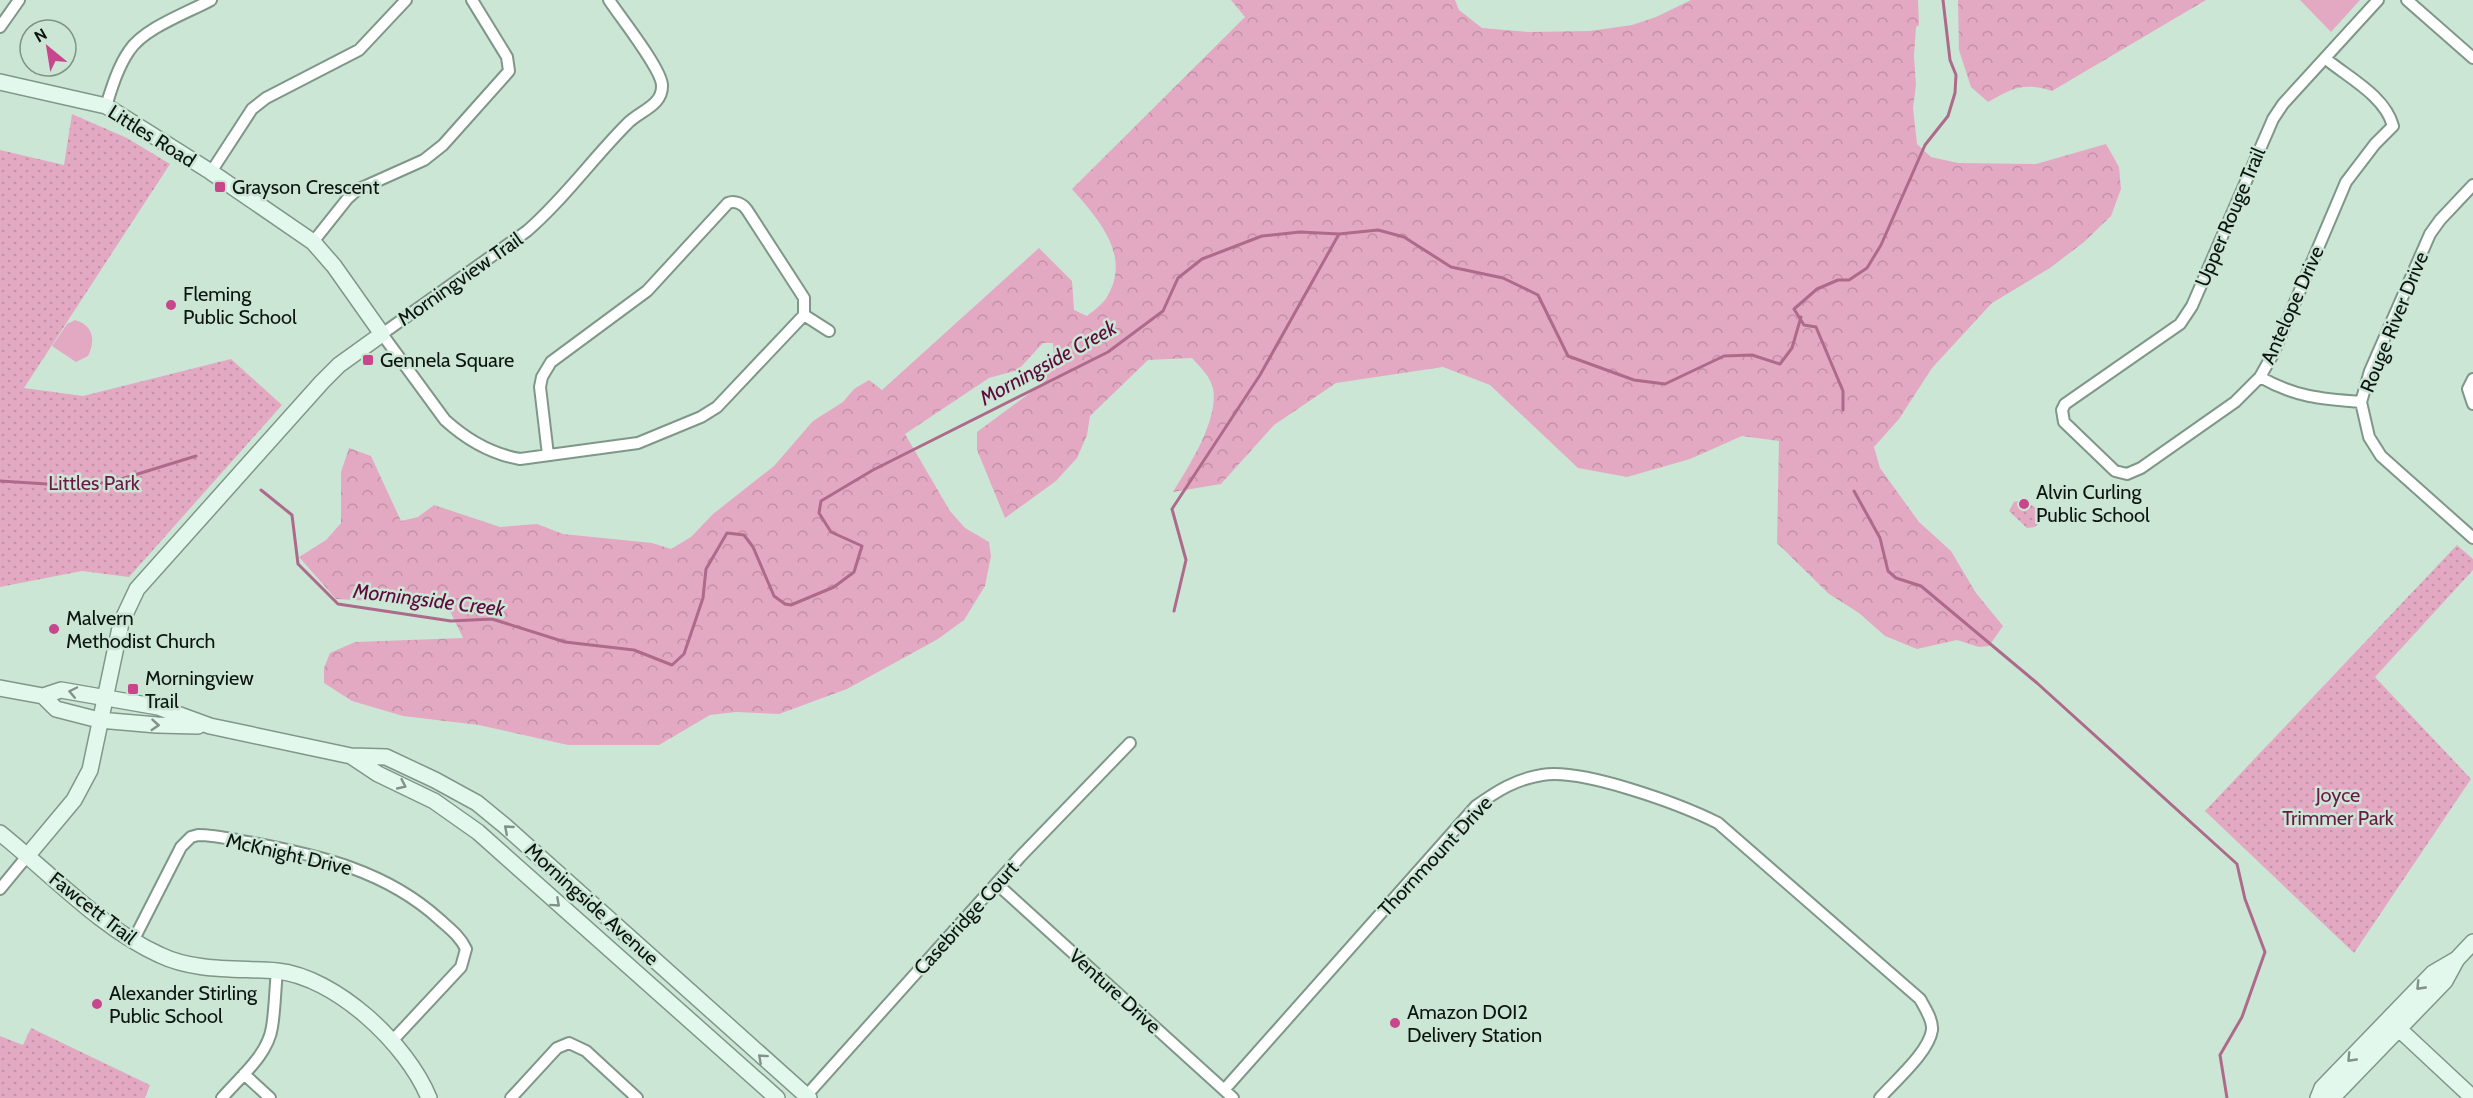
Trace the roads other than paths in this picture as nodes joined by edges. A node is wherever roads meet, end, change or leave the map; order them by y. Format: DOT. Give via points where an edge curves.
graph roads {
  1 [pos="19,0"];
  2 [pos="211,0"];
  3 [pos="406,0"];
  4 [pos="472,0"];
  5 [pos="609,0"];
  6 [pos="2378,0"];
  7 [pos="2407,0"];
  8 [pos="0,27"];
  9 [pos="2473,58"];
  10 [pos="2326,59"];
  11 [pos="0,82"];
  12 [pos="106,106"];
  13 [pos="211,172"];
  14 [pos="2473,185"];
  15 [pos="313,242"];
  16 [pos="804,315"];
  17 [pos="829,332"];
  18 [pos="382,334"];
  19 [pos="2260,376"];
  20 [pos="2473,379"];
  21 [pos="2361,402"];
  22 [pos="2473,404"];
  23 [pos="2062,410"];
  24 [pos="548,455"];
  25 [pos="2473,538"];
  26 [pos="0,688"];
  27 [pos="43,696"];
  28 [pos="104,699"];
  29 [pos="99,720"];
  30 [pos="210,726"];
  31 [pos="1130,743"];
  32 [pos="351,756"];
  33 [pos="0,833"];
  34 [pos="28,855"];
  35 [pos="997,884"];
  36 [pos="0,889"];
  37 [pos="133,941"];
  38 [pos="2473,942"];
  39 [pos="278,971"];
  40 [pos="2393,1025"];
  41 [pos="392,1041"];
  42 [pos="244,1074"];
  43 [pos="1224,1090"];
  44 [pos="807,1097"];
  45 [pos="222,1098"];
  46 [pos="270,1098"];
  47 [pos="429,1098"];
  48 [pos="511,1098"];
  49 [pos="637,1098"];
  50 [pos="777,1098"];
  51 [pos="1233,1098"];
  52 [pos="1880,1098"];
  53 [pos="2318,1098"];
  54 [pos="2332,1098"];
  55 [pos="2473,1098"];
  1 -- 8 [label="street"];
  2 -- 12 [label="street" via="152,31 130,49"];
  3 -- 13 [label="street" via="359,50 252,109"];
  4 -- 15 [label="street" via="507,57 509,71 443,145 424,160 357,190"];
  5 -- 18 [label="street, Morningview Trail" via="659,73 659,98 629,122 527,231"];
  6 -- 10 [label="street, Upper Rouge Trail"];
  7 -- 9 [label="street"];
  10 -- 19 [label="street, Antelope Drive" via="2377,100 2389,113 2393,126 2346,182"];
  10 -- 23 [label="street, Upper Rouge Trail" via="2273,119 2192,306 2180,324 2071,398"];
  11 -- 12 [label="main road, Littles Road"];
  12 -- 13 [label="main road, Littles Road"];
  13 -- 15 [label="main road, Littles Road"];
  14 -- 21 [label="street, Rouge River Drive" via="2430,234 2370,371"];
  15 -- 18 [label="main road, Littles Road"];
  16 -- 17 [label="street"];
  16 -- 24 [label="street" via="717,407 701,417 638,443"];
  16 -- 24 [label="street" via="804,298 744,205 728,203 647,291 550,362 540,387"];
  18 -- 24 [label="street" via="456,430 501,455 520,459"];
  18 -- 28 [label="main road, Morningview Trail" via="321,382 141,585 122,620"];
  19 -- 21 [label="street" via="2310,398"];
  19 -- 23 [label="street, Antelope Drive" via="2235,402 2127,474 2115,471 2067,427"];
  20 -- 22 [label="street" via="2468,389"];
  21 -- 25 [label="street, Rouge River Drive" via="2369,437 2380,456"];
  26 -- 27 [label="main road, Morningside Avenue"];
  28 -- 27 [label="main road, Morningside Avenue, one-way" via="61,690"];
  27 -- 29 [label="main road, Morningside Avenue" via="56,709"];
  28 -- 29 [label="main road, Morningview Trail"];
  28 -- 30 [label="main road, Morningside Avenue" via="159,707"];
  29 -- 30 [label="main road, Morningside Avenue, one-way"];
  29 -- 34 [label="main road, Morningview Trail" via="93,757 82,787"];
  30 -- 32 [label="main road, Morningside Avenue"];
  31 -- 35 [label="street, Casebridge Court"];
  44 -- 32 [label="main road, Morningside Avenue, one-way" via="477,803 386,758"];
  32 -- 50 [label="main road, Morningside Avenue, one-way" via="434,801 478,832"];
  33 -- 34 [label="main road, Fawcett Trail"];
  34 -- 36 [label="street"];
  34 -- 37 [label="main road, Fawcett Trail"];
  35 -- 43 [label="street, Venture Drive"];
  35 -- 44 [label="street, Casebridge Court"];
  37 -- 39 [label="main road, Fawcett Trail" via="162,956 199,966"];
  37 -- 41 [label="street, McKnight Drive" via="181,848 191,837 198,835 312,855 366,872 426,908 466,949 461,967"];
  38 -- 40 [label="main road" via="2457,959 2445,981"];
  39 -- 41 [label="main road, Fawcett Trail" via="324,986"];
  39 -- 42 [label="street" via="267,1044"];
  40 -- 53 [label="main road, one-way" via="2322,1088"];
  40 -- 54 [label="main road"];
  40 -- 55 [label="main road"];
  41 -- 47 [label="main road, Fawcett Trail" via="406,1056"];
  42 -- 45 [label="street"];
  42 -- 46 [label="street"];
  43 -- 51 [label="street, Venture Drive"];
  43 -- 52 [label="street, Thornmount Drive" via="1476,806 1501,788 1543,774 1581,776 1718,822 1920,999 1932,1029 1927,1047"];
  48 -- 49 [label="street" via="557,1048 569,1044 580,1047"];
}
